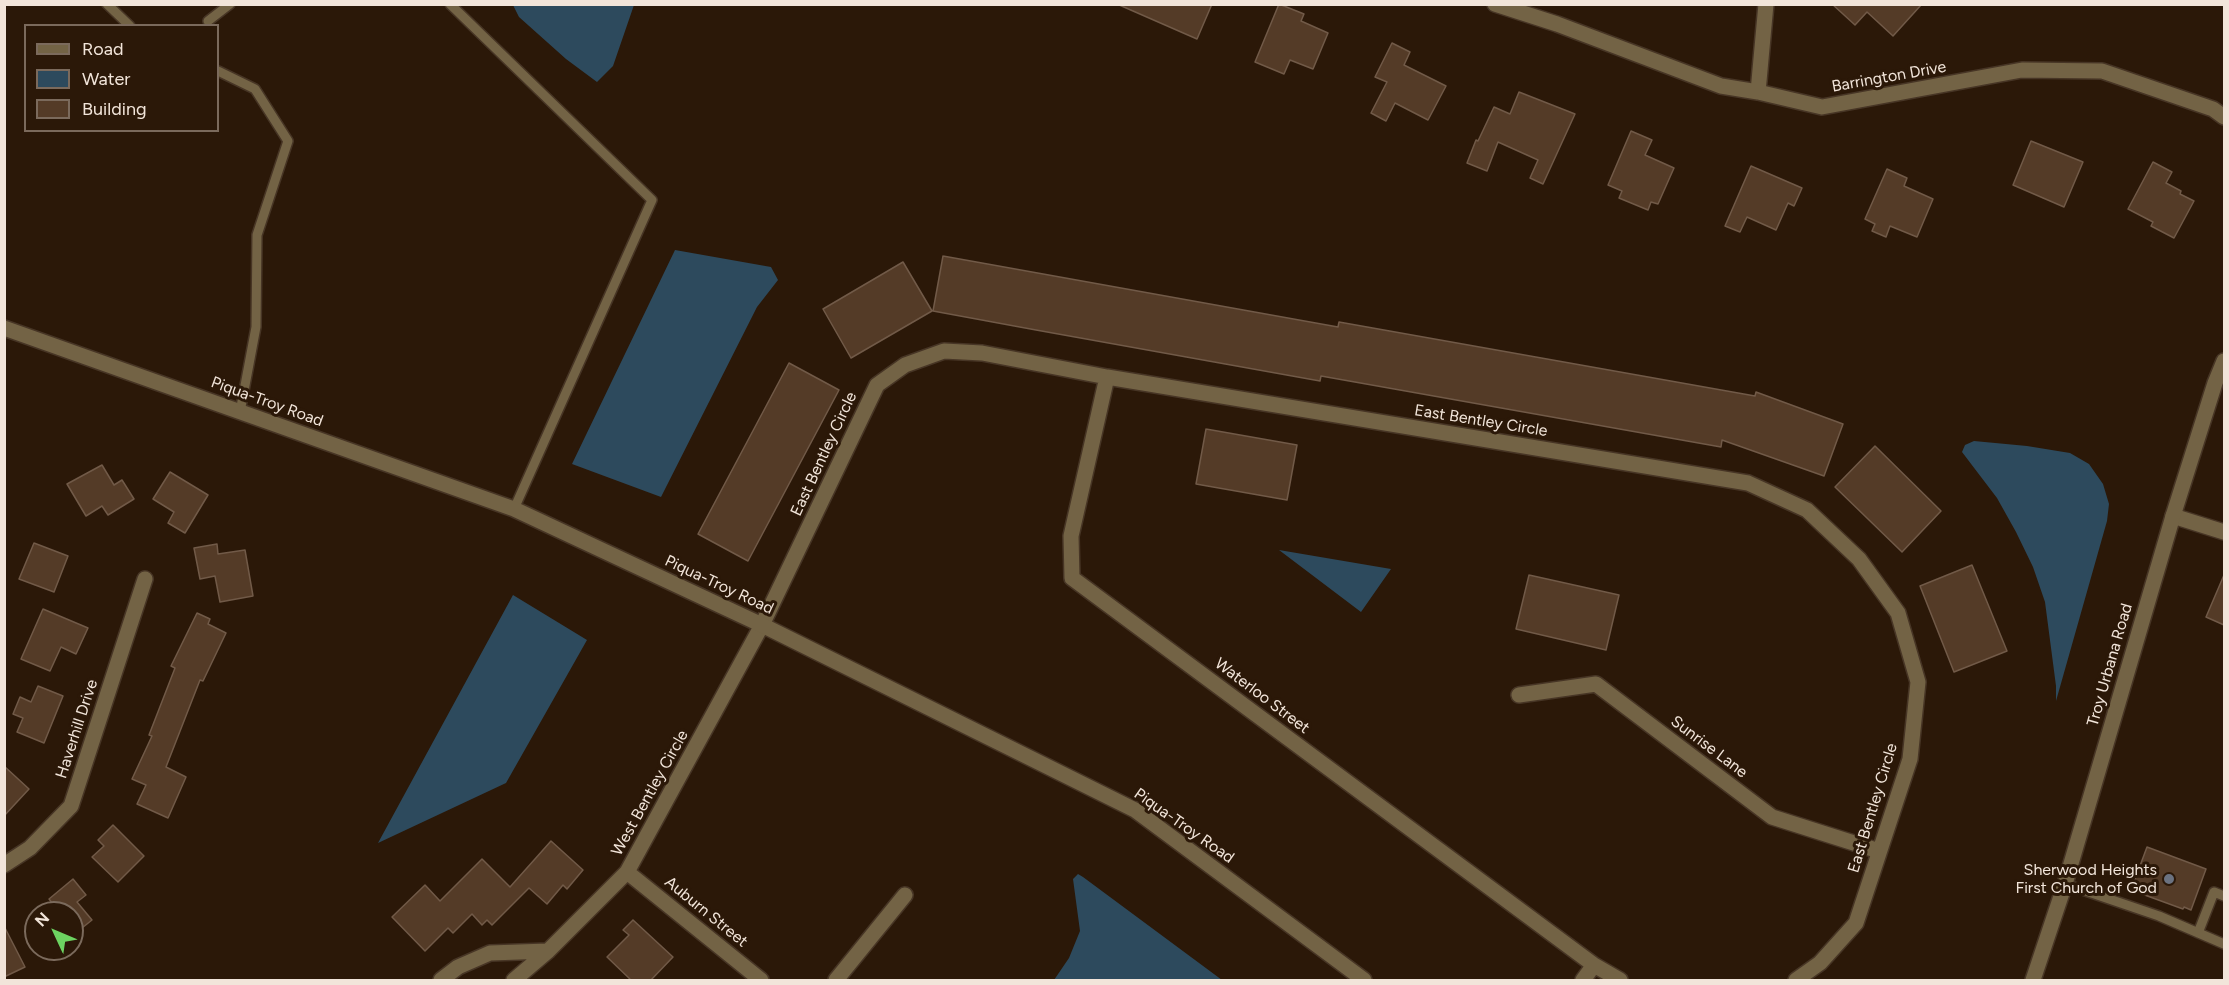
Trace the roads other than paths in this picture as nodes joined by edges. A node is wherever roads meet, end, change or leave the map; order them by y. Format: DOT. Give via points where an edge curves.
graph roads {
  1 [pos="107,4"];
  2 [pos="230,4"];
  3 [pos="450,4"];
  4 [pos="1495,4"];
  5 [pos="1766,4"];
  6 [pos="208,21"];
  7 [pos="128,24"];
  8 [pos="219,71"];
  9 [pos="1758,92"];
  10 [pos="2224,117"];
  11 [pos="4,328"];
  12 [pos="2224,361"];
  13 [pos="1107,377"];
  14 [pos="240,412"];
  15 [pos="514,509"];
  16 [pos="2173,516"];
  17 [pos="2224,532"];
  18 [pos="146,579"];
  19 [pos="762,625"];
  20 [pos="1520,695"];
  21 [pos="1880,851"];
  22 [pos="4,866"];
  23 [pos="627,872"];
  24 [pos="2065,884"];
  25 [pos="905,895"];
  26 [pos="2224,896"];
  27 [pos="2198,933"];
  28 [pos="2224,944"];
  29 [pos="548,951"];
  30 [pos="1594,965"];
  31 [pos="441,981"];
  32 [pos="514,981"];
  33 [pos="761,981"];
  34 [pos="836,981"];
  35 [pos="1364,981"];
  36 [pos="1583,981"];
  37 [pos="1620,981"];
  38 [pos="1796,981"];
  39 [pos="2032,981"];
  1 -- 7 [label="lane"];
  2 -- 6 [label="lane"];
  3 -- 15 [label="lane" via="652,200"];
  4 -- 9 [label="street, Barrington Drive" via="1721,86"];
  5 -- 9 [label="street"];
  8 -- 14 [label="lane" via="255,89 288,141 257,235 256,327"];
  9 -- 10 [label="street, Barrington Drive" via="1822,107 2022,70 2102,71 2213,109"];
  11 -- 14 [label="street, Piqua-Troy Road"];
  12 -- 16 [label="street, Troy Urbana Road"];
  13 -- 19 [label="street, East Bentley Circle" via="982,353 944,351 905,365 877,385"];
  13 -- 21 [label="street, East Bentley Circle" via="1748,483 1807,510 1859,559 1898,613 1918,682 1910,759"];
  13 -- 30 [label="street, Waterloo Street" via="1071,536 1072,578"];
  14 -- 15 [label="street, Piqua-Troy Road"];
  15 -- 19 [label="street, Piqua-Troy Road"];
  16 -- 17 [label="street"];
  16 -- 24 [label="street, Troy Urbana Road"];
  18 -- 22 [label="street, Haverhill Drive" via="71,806 30,848"];
  19 -- 23 [label="street, West Bentley Circle"];
  19 -- 35 [label="street, Piqua-Troy Road" via="1135,810"];
  20 -- 21 [label="street, Sunrise Lane" via="1596,684 1772,817"];
  21 -- 38 [label="street, East Bentley Circle" via="1856,923 1820,963"];
  23 -- 29 [label="street, West Bentley Circle"];
  23 -- 33 [label="street, Auburn Street"];
  24 -- 27 [label="lane"];
  24 -- 39 [label="street, Troy Urbana Road"];
  25 -- 34 [label="street"];
  26 -- 27 [label="lane" via="2214,892"];
  27 -- 28 [label="lane"];
  29 -- 31 [label="street" via="490,952 458,967"];
  29 -- 32 [label="street, West Bentley Circle"];
  30 -- 36 [label="street"];
  30 -- 37 [label="street"];
}
